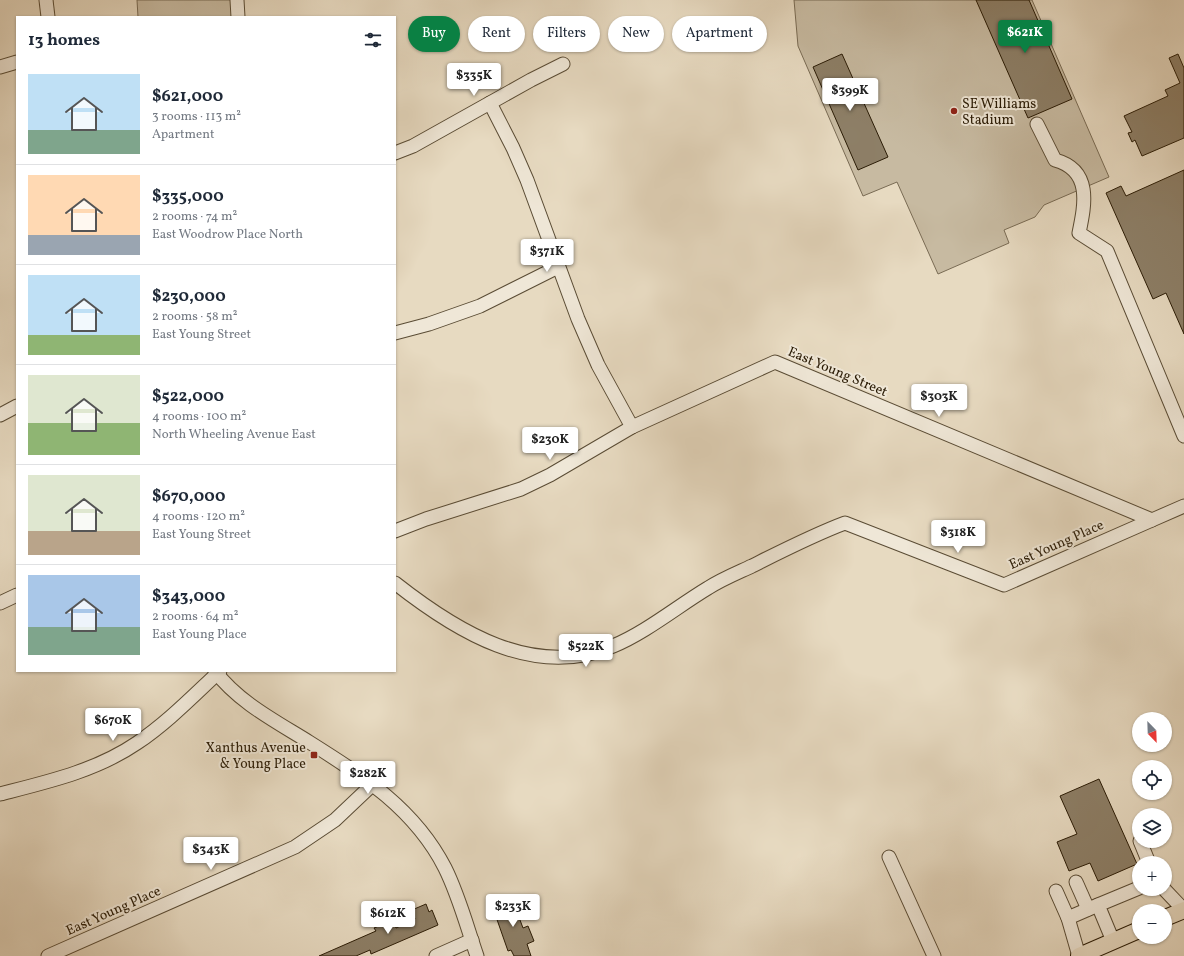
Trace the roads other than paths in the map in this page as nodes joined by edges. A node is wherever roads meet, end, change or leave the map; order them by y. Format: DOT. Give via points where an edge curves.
graph roads {
  1 [pos="46,0"];
  2 [pos="237,0"];
  3 [pos="48,16"];
  4 [pos="238,16"];
  5 [pos="16,62"];
  6 [pos="563,64"];
  7 [pos="0,67"];
  8 [pos="490,102"];
  9 [pos="1038,124"];
  10 [pos="396,153"];
  11 [pos="558,267"];
  12 [pos="396,333"];
  13 [pos="16,407"];
  14 [pos="0,415"];
  15 [pos="632,428"];
  16 [pos="1184,436"];
  17 [pos="1184,506"];
  18 [pos="1152,520"];
  19 [pos="396,531"];
  20 [pos="396,584"];
  21 [pos="16,595"];
  22 [pos="0,603"];
  23 [pos="217,672"];
  24 [pos="373,784"];
  25 [pos="0,794"];
  26 [pos="889,857"];
  27 [pos="1076,882"];
  28 [pos="1056,891"];
  29 [pos="1132,891"];
  30 [pos="1171,896"];
  31 [pos="1093,907"];
  32 [pos="1184,910"];
  33 [pos="1172,915"];
  34 [pos="1068,918"];
  35 [pos="1132,933"];
  36 [pos="472,940"];
  37 [pos="1113,941"];
  38 [pos="48,956"];
  39 [pos="436,956"];
  40 [pos="478,956"];
  41 [pos="934,956"];
  42 [pos="1079,956"];
  1 -- 3 [label="street"];
  2 -- 4 [label="street"];
  5 -- 7 [label="street"];
  6 -- 8 [label="street"];
  8 -- 10 [label="street" via="413,146"];
  8 -- 11 [label="street" via="527,180"];
  9 -- 16 [label="street" via="1055,160 1067,163 1077,174 1084,188 1084,209 1079,233 1107,251"];
  11 -- 12 [label="street" via="480,306"];
  11 -- 15 [label="street" via="598,365"];
  13 -- 14 [label="street"];
  15 -- 18 [label="street, East Young Street" via="775,362"];
  15 -- 19 [label="street, East Young Street" via="521,489"];
  17 -- 18 [label="street"];
  18 -- 20 [label="street, East Young Place" via="1004,585 845,523 710,586 634,636 612,647 588,655 565,658 543,657 494,645 463,631 437,615"];
  21 -- 22 [label="street"];
  23 -- 24 [label="street" via="261,712"];
  23 -- 25 [label="street" via="153,732 115,756 84,771"];
  24 -- 36 [label="street" via="409,816 429,841 445,868"];
  24 -- 38 [label="street, East Young Place" via="335,820 295,847"];
  26 -- 41 [label="street"];
  27 -- 31 [label="street"];
  28 -- 34 [label="street"];
  29 -- 31 [label="street"];
  30 -- 32 [label="street"];
  31 -- 34 [label="street"];
  31 -- 37 [label="street"];
  32 -- 33 [label="main road"];
  34 -- 42 [label="street"];
  35 -- 37 [label="main road"];
  36 -- 39 [label="street"];
  36 -- 40 [label="street"];
  37 -- 42 [label="main road"];
}
